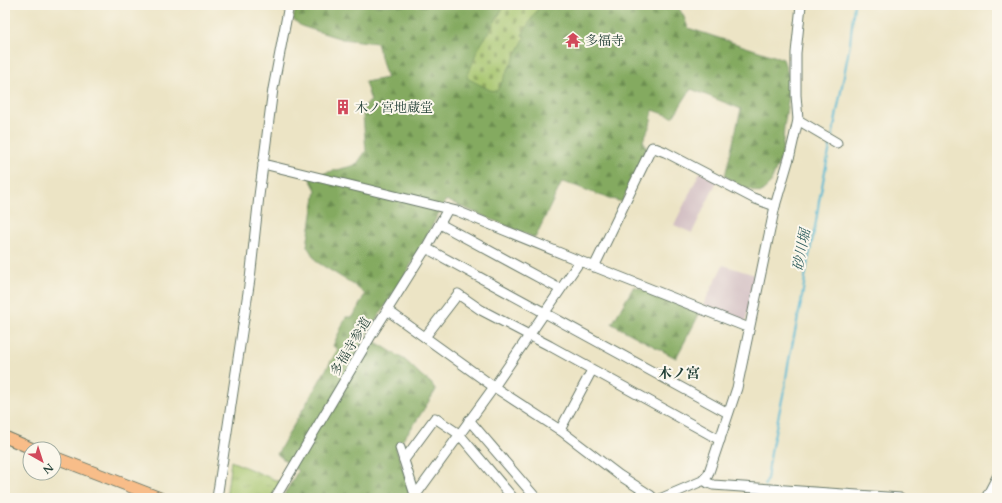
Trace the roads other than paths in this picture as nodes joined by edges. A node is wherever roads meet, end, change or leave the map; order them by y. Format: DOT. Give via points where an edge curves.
graph roads {
  1 [pos="290,5"];
  2 [pos="801,5"];
  3 [pos="798,120"];
  4 [pos="837,143"];
  5 [pos="263,164"];
  6 [pos="775,206"];
  7 [pos="448,209"];
  8 [pos="440,224"];
  9 [pos="426,248"];
  10 [pos="580,262"];
  11 [pos="594,267"];
  12 [pos="560,289"];
  13 [pos="387,310"];
  14 [pos="544,313"];
  15 [pos="749,328"];
  16 [pos="529,335"];
  17 [pos="425,337"];
  18 [pos="592,370"];
  19 [pos="494,387"];
  20 [pos="728,413"];
  21 [pos="469,420"];
  22 [pos="560,430"];
  23 [pos="460,434"];
  24 [pos="5,437"];
  25 [pos="720,440"];
  26 [pos="22,444"];
  27 [pos="400,448"];
  28 [pos="62,460"];
  29 [pos="404,460"];
  30 [pos="997,477"];
  31 [pos="704,480"];
  32 [pos="524,484"];
  33 [pos="772,492"];
  34 [pos="416,497"];
  35 [pos="512,497"];
  36 [pos="160,498"];
  37 [pos="217,498"];
  38 [pos="275,498"];
  39 [pos="536,498"];
  40 [pos="653,498"];
  41 [pos="662,498"];
  42 [pos="901,498"];
  43 [pos="986,498"];
  1 -- 5 [label="street"];
  2 -- 3 [label="street" via="796,53"];
  3 -- 4 [label="street"];
  3 -- 6 [label="street"];
  5 -- 7 [label="street"];
  5 -- 37 [label="street" via="250,279"];
  6 -- 11 [label="street" via="753,198 652,147"];
  6 -- 15 [label="street"];
  7 -- 8 [label="street, 多福寺参道"];
  7 -- 10 [label="street"];
  8 -- 9 [label="street, 多福寺参道"];
  8 -- 12 [label="street"];
  9 -- 13 [label="street, 多福寺参道"];
  9 -- 14 [label="street"];
  10 -- 11 [label="street"];
  10 -- 12 [label="street"];
  11 -- 15 [label="street"];
  12 -- 14 [label="street"];
  13 -- 17 [label="street"];
  13 -- 38 [label="street, 多福寺参道"];
  14 -- 16 [label="street"];
  14 -- 20 [label="street"];
  15 -- 20 [label="street" via="737,388"];
  16 -- 17 [label="street" via="481,310 458,294"];
  16 -- 18 [label="street"];
  16 -- 19 [label="street"];
  17 -- 19 [label="street"];
  18 -- 22 [label="street"];
  18 -- 25 [label="street"];
  19 -- 21 [label="street"];
  19 -- 22 [label="street"];
  20 -- 25 [label="street"];
  21 -- 23 [label="street"];
  21 -- 32 [label="street"];
  22 -- 40 [label="street"];
  23 -- 29 [label="street" via="435,418"];
  23 -- 34 [label="street"];
  23 -- 35 [label="street"];
  24 -- 26 [label="main road"];
  25 -- 31 [label="street"];
  27 -- 29 [label="street"];
  28 -- 36 [label="main road"];
  29 -- 34 [label="street"];
  30 -- 43 [label="street"];
  31 -- 33 [label="street" via="713,485"];
  31 -- 41 [label="street"];
  32 -- 35 [label="street"];
  32 -- 39 [label="street"];
  33 -- 42 [label="street" via="838,493"];
}
